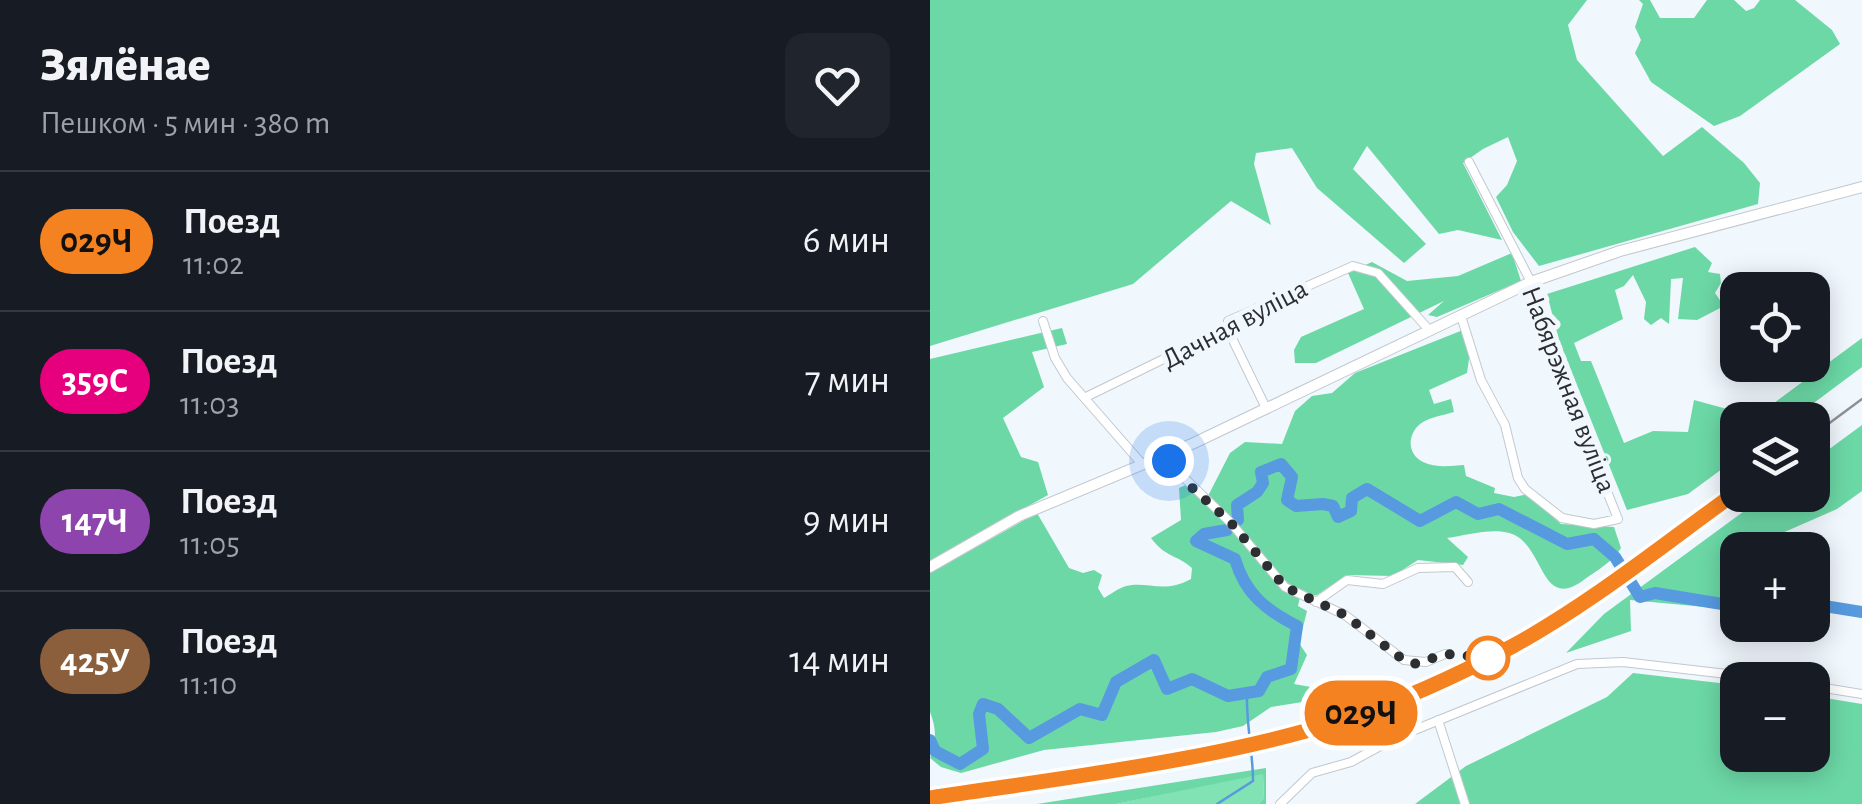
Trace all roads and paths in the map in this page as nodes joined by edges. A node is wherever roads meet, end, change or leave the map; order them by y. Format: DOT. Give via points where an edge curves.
graph roads {
  1 [pos="1469,162"];
  2 [pos="1862,187"];
  3 [pos="1530,282"];
  4 [pos="1461,316"];
  5 [pos="1043,321"];
  6 [pos="1227,328"];
  7 [pos="1430,331"];
  8 [pos="1086,397"];
  9 [pos="1266,408"];
  10 [pos="1167,455"];
  11 [pos="1142,464"];
  12 [pos="930,567"];
  13 [pos="1468,582"];
  14 [pos="1316,602"];
  15 [pos="1446,654"];
  16 [pos="1720,673"];
  17 [pos="1830,689"];
  18 [pos="1862,694"];
  19 [pos="1438,720"];
  20 [pos="1280,804"];
  21 [pos="1465,804"];
  1 -- 3 [label="street, Набярэжная вуліца"];
  2 -- 3 [label="street" via="1620,251"];
  3 -- 4 [label="street"];
  3 -- 4 [label="street, Набярэжная вуліца" via="1618,519 1594,524 1562,518 1525,489"];
  4 -- 7 [label="street"];
  5 -- 8 [label="street" via="1055,358"];
  6 -- 7 [label="street, Дачная вуліца" via="1228,320 1347,268 1384,278"];
  6 -- 8 [label="street, Дачная вуліца"];
  6 -- 9 [label="street"];
  7 -- 9 [label="street"];
  8 -- 11 [label="street"];
  9 -- 10 [label="street"];
  10 -- 11 [label="street"];
  10 -- 14 [label="street" via="1285,587"];
  11 -- 12 [label="street" via="1019,516"];
  13 -- 14 [label="street" via="1454,567 1418,568 1383,584 1347,580"];
  14 -- 15 [label="street" via="1345,615 1404,660 1426,662"];
  16 -- 19 [label="street" via="1588,662"];
  17 -- 18 [label="street"];
  19 -- 20 [label="street" via="1312,773"];
  19 -- 21 [label="street"];
}
